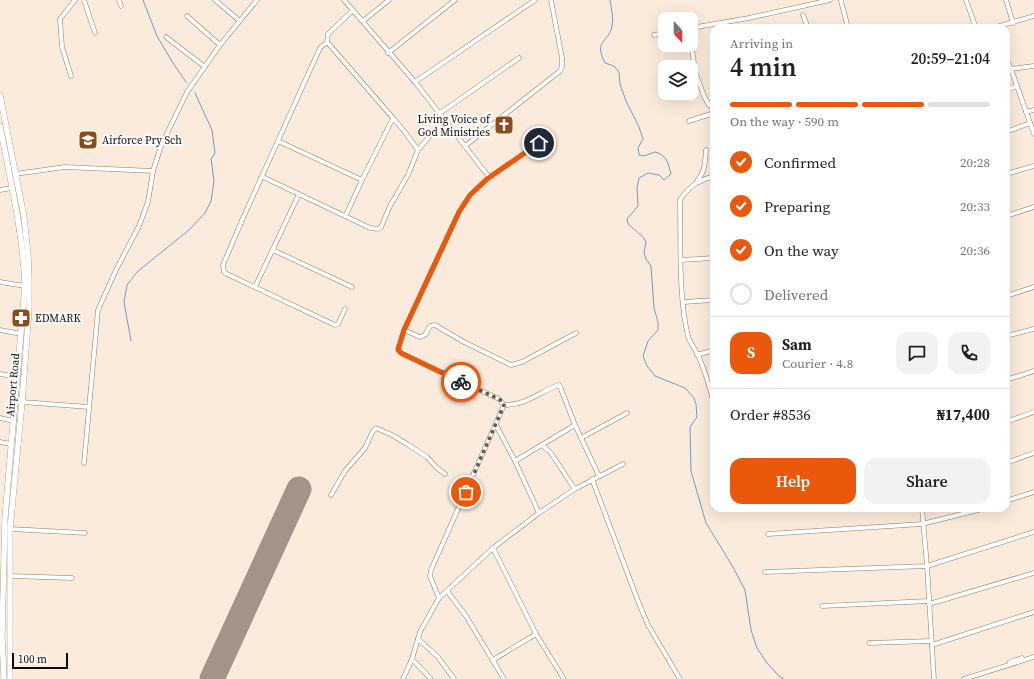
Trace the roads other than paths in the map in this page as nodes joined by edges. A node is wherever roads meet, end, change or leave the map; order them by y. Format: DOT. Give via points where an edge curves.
graph roads {
  1 [pos="75,0"];
  2 [pos="84,0"];
  3 [pos="119,0"];
  4 [pos="215,0"];
  5 [pos="257,0"];
  6 [pos="344,0"];
  7 [pos="389,0"];
  8 [pos="455,0"];
  9 [pos="535,0"];
  10 [pos="551,0"];
  11 [pos="830,0"];
  12 [pos="966,0"];
  13 [pos="1006,0"];
  14 [pos="841,1"];
  15 [pos="121,6"];
  16 [pos="352,11"];
  17 [pos="803,15"];
  18 [pos="187,16"];
  19 [pos="1034,16"];
  20 [pos="240,21"];
  21 [pos="363,21"];
  22 [pos="1013,23"];
  23 [pos="714,24"];
  24 [pos="806,24"];
  25 [pos="847,24"];
  26 [pos="975,24"];
  27 [pos="1009,24"];
  28 [pos="710,25"];
  29 [pos="698,27"];
  30 [pos="95,33"];
  31 [pos="658,34"];
  32 [pos="654,35"];
  33 [pos="166,37"];
  34 [pos="327,42"];
  35 [pos="220,45"];
  36 [pos="692,52"];
  37 [pos="388,53"];
  38 [pos="519,58"];
  39 [pos="1010,65"];
  40 [pos="1034,66"];
  41 [pos="205,67"];
  42 [pos="1012,69"];
  43 [pos="71,76"];
  44 [pos="415,82"];
  45 [pos="1017,86"];
  46 [pos="1010,89"];
  47 [pos="0,95"];
  48 [pos="710,106"];
  49 [pos="1034,110"];
  50 [pos="1026,112"];
  51 [pos="440,113"];
  52 [pos="710,114"];
  53 [pos="393,118"];
  54 [pos="444,119"];
  55 [pos="689,121"];
  56 [pos="1030,123"];
  57 [pos="0,126"];
  58 [pos="1010,130"];
  59 [pos="1034,134"];
  60 [pos="278,141"];
  61 [pos="539,143"];
  62 [pos="465,146"];
  63 [pos="418,150"];
  64 [pos="706,150"];
  65 [pos="1034,166"];
  66 [pos="153,171"];
  67 [pos="1010,173"];
  68 [pos="15,174"];
  69 [pos="263,177"];
  70 [pos="489,177"];
  71 [pos="710,178"];
  72 [pos="362,180"];
  73 [pos="696,183"];
  74 [pos="11,188"];
  75 [pos="0,190"];
  76 [pos="299,194"];
  77 [pos="1034,207"];
  78 [pos="1010,215"];
  79 [pos="346,216"];
  80 [pos="274,250"];
  81 [pos="710,258"];
  82 [pos="681,260"];
  83 [pos="0,282"];
  84 [pos="25,286"];
  85 [pos="255,287"];
  86 [pos="352,287"];
  87 [pos="1034,287"];
  88 [pos="1010,295"];
  89 [pos="710,300"];
  90 [pos="684,302"];
  91 [pos="344,309"];
  92 [pos="1034,329"];
  93 [pos="0,330"];
  94 [pos="404,330"];
  95 [pos="576,333"];
  96 [pos="21,334"];
  97 [pos="1010,335"];
  98 [pos="710,351"];
  99 [pos="698,355"];
  100 [pos="1034,372"];
  101 [pos="0,374"];
  102 [pos="18,377"];
  103 [pos="1010,379"];
  104 [pos="710,382"];
  105 [pos="22,402"];
  106 [pos="504,405"];
  107 [pos="89,407"];
  108 [pos="1034,412"];
  109 [pos="626,413"];
  110 [pos="0,418"];
  111 [pos="14,421"];
  112 [pos="1010,421"];
  113 [pos="496,425"];
  114 [pos="575,425"];
  115 [pos="581,438"];
  116 [pos="0,442"];
  117 [pos="11,444"];
  118 [pos="542,445"];
  119 [pos="1034,453"];
  120 [pos="515,461"];
  121 [pos="1010,462"];
  122 [pos="84,463"];
  123 [pos="623,464"];
  124 [pos="445,474"];
  125 [pos="599,476"];
  126 [pos="592,479"];
  127 [pos="574,488"];
  128 [pos="1034,492"];
  129 [pos="331,495"];
  130 [pos="1010,500"];
  131 [pos="922,512"];
  132 [pos="970,512"];
  133 [pos="539,513"];
  134 [pos="922,524"];
  135 [pos="10,528"];
  136 [pos="1034,532"];
  137 [pos="85,534"];
  138 [pos="768,534"];
  139 [pos="493,548"];
  140 [pos="927,566"];
  141 [pos="765,572"];
  142 [pos="1034,573"];
  143 [pos="10,576"];
  144 [pos="72,578"];
  145 [pos="2,580"];
  146 [pos="447,591"];
  147 [pos="439,598"];
  148 [pos="929,603"];
  149 [pos="822,606"];
  150 [pos="1034,612"];
  151 [pos="536,634"];
  152 [pos="418,639"];
  153 [pos="869,643"];
  154 [pos="931,643"];
  155 [pos="1034,656"];
  156 [pos="412,660"];
  157 [pos="493,660"];
  158 [pos="1010,662"];
  159 [pos="4,679"];
  160 [pos="10,679"];
  161 [pos="403,679"];
  162 [pos="431,679"];
  163 [pos="454,679"];
  164 [pos="504,679"];
  165 [pos="564,679"];
  166 [pos="680,679"];
  167 [pos="934,679"];
  168 [pos="964,679"];
  1 -- 43 [label="street" via="60,19 62,47"];
  2 -- 30 [label="street"];
  3 -- 15 [label="street"];
  4 -- 20 [label="street"];
  5 -- 20 [label="street"];
  6 -- 16 [label="street"];
  7 -- 21 [label="street"];
  8 -- 37 [label="street"];
  9 -- 44 [label="street"];
  10 -- 62 [label="street" via="562,58 560,72"];
  11 -- 23 [label="street"];
  12 -- 26 [label="street"];
  13 -- 22 [label="street"];
  14 -- 25 [label="street"];
  16 -- 21 [label="street"];
  16 -- 34 [label="street" via="328,34"];
  17 -- 24 [label="street"];
  18 -- 35 [label="street"];
  19 -- 22 [label="street"];
  20 -- 35 [label="street"];
  21 -- 37 [label="street"];
  22 -- 27 [label="street"];
  28 -- 29 [label="street"];
  31 -- 32 [label="street"];
  33 -- 41 [label="street"];
  34 -- 53 [label="street"];
  34 -- 60 [label="street" via="320,48"];
  35 -- 41 [label="street"];
  36 -- 48 [label="street" via="694,69"];
  37 -- 44 [label="street"];
  38 -- 51 [label="street"];
  39 -- 42 [label="street"];
  40 -- 42 [label="street"];
  41 -- 66 [label="street" via="187,92 161,146"];
  42 -- 45 [label="street"];
  44 -- 51 [label="street"];
  45 -- 46 [label="street"];
  45 -- 50 [label="street"];
  47 -- 68 [label="main road, Airport Road"];
  49 -- 50 [label="street"];
  50 -- 56 [label="street"];
  51 -- 54 [label="street"];
  52 -- 55 [label="street"];
  53 -- 63 [label="street"];
  53 -- 72 [label="street"];
  54 -- 62 [label="street"];
  54 -- 63 [label="street"];
  56 -- 58 [label="street"];
  56 -- 59 [label="street"];
  57 -- 74 [label="main road, Airport Road"];
  60 -- 69 [label="street"];
  60 -- 72 [label="street"];
  61 -- 70 [label="street"];
  62 -- 70 [label="street"];
  63 -- 79 [label="street" via="381,227 370,228"];
  64 -- 73 [label="street" via="705,168"];
  65 -- 67 [label="street"];
  66 -- 68 [label="street" via="65,167"];
  66 -- 107 [label="street" via="148,202 139,226 98,310"];
  68 -- 105 [label="main road, Airport Road" via="24,217 29,262 29,309"];
  69 -- 76 [label="street"];
  69 -- 85 [label="street" via="223,265 224,272"];
  70 -- 94 [label="street" via="470,195 459,212"];
  71 -- 73 [label="street"];
  72 -- 79 [label="street"];
  73 -- 82 [label="street" via="686,190 680,200"];
  74 -- 75 [label="street"];
  74 -- 84 [label="main road, Airport Road" via="24,257"];
  76 -- 79 [label="street"];
  76 -- 80 [label="street"];
  77 -- 78 [label="street"];
  80 -- 85 [label="street"];
  80 -- 86 [label="street"];
  81 -- 82 [label="street"];
  82 -- 90 [label="street"];
  83 -- 84 [label="street"];
  84 -- 96 [label="main road, Airport Road"];
  85 -- 91 [label="street" via="335,325 338,324"];
  87 -- 88 [label="street"];
  89 -- 90 [label="street"];
  90 -- 99 [label="street" via="689,338"];
  92 -- 97 [label="street"];
  93 -- 96 [label="street"];
  94 -- 95 [label="street" via="420,337 435,325 511,365 522,362"];
  94 -- 106 [label="street" via="398,350 401,353 499,399"];
  96 -- 102 [label="main road, Airport Road"];
  98 -- 99 [label="street"];
  99 -- 104 [label="street"];
  100 -- 103 [label="street"];
  101 -- 102 [label="street"];
  102 -- 111 [label="main road, Airport Road"];
  105 -- 107 [label="street"];
  105 -- 135 [label="main road, Airport Road"];
  106 -- 113 [label="street"];
  106 -- 114 [label="street" via="527,401 559,385"];
  107 -- 122 [label="street"];
  108 -- 112 [label="street"];
  109 -- 115 [label="street"];
  110 -- 111 [label="street"];
  111 -- 117 [label="main road, Airport Road"];
  113 -- 120 [label="street"];
  113 -- 147 [label="street" via="431,570 430,576"];
  114 -- 115 [label="street"];
  114 -- 118 [label="street"];
  115 -- 125 [label="street"];
  116 -- 117 [label="street"];
  117 -- 145 [label="main road, Airport Road"];
  118 -- 120 [label="street"];
  118 -- 127 [label="street" via="551,453"];
  119 -- 121 [label="street"];
  120 -- 133 [label="street"];
  123 -- 125 [label="street"];
  124 -- 129 [label="street" via="427,457 376,428 372,431 365,448"];
  125 -- 126 [label="street"];
  126 -- 133 [label="street"];
  126 -- 166 [label="street" via="648,625"];
  128 -- 130 [label="street"];
  131 -- 134 [label="street"];
  132 -- 134 [label="street"];
  133 -- 139 [label="street"];
  134 -- 138 [label="street"];
  134 -- 140 [label="street"];
  135 -- 137 [label="street"];
  135 -- 143 [label="main road, Airport Road"];
  136 -- 140 [label="street"];
  139 -- 146 [label="street"];
  139 -- 151 [label="street"];
  140 -- 141 [label="street"];
  140 -- 148 [label="street"];
  142 -- 148 [label="street"];
  143 -- 144 [label="street"];
  143 -- 160 [label="main road, Airport Road"];
  145 -- 159 [label="main road, Airport Road"];
  146 -- 147 [label="street"];
  146 -- 157 [label="street"];
  147 -- 152 [label="street"];
  148 -- 149 [label="street"];
  148 -- 154 [label="street"];
  150 -- 154 [label="street"];
  151 -- 157 [label="street"];
  151 -- 165 [label="street"];
  152 -- 156 [label="street"];
  152 -- 163 [label="street" via="438,657"];
  153 -- 154 [label="street"];
  154 -- 167 [label="street"];
  155 -- 158 [label="street"];
  155 -- 168 [label="street"];
  156 -- 161 [label="street"];
  156 -- 162 [label="street"];
  157 -- 164 [label="street"];
}
